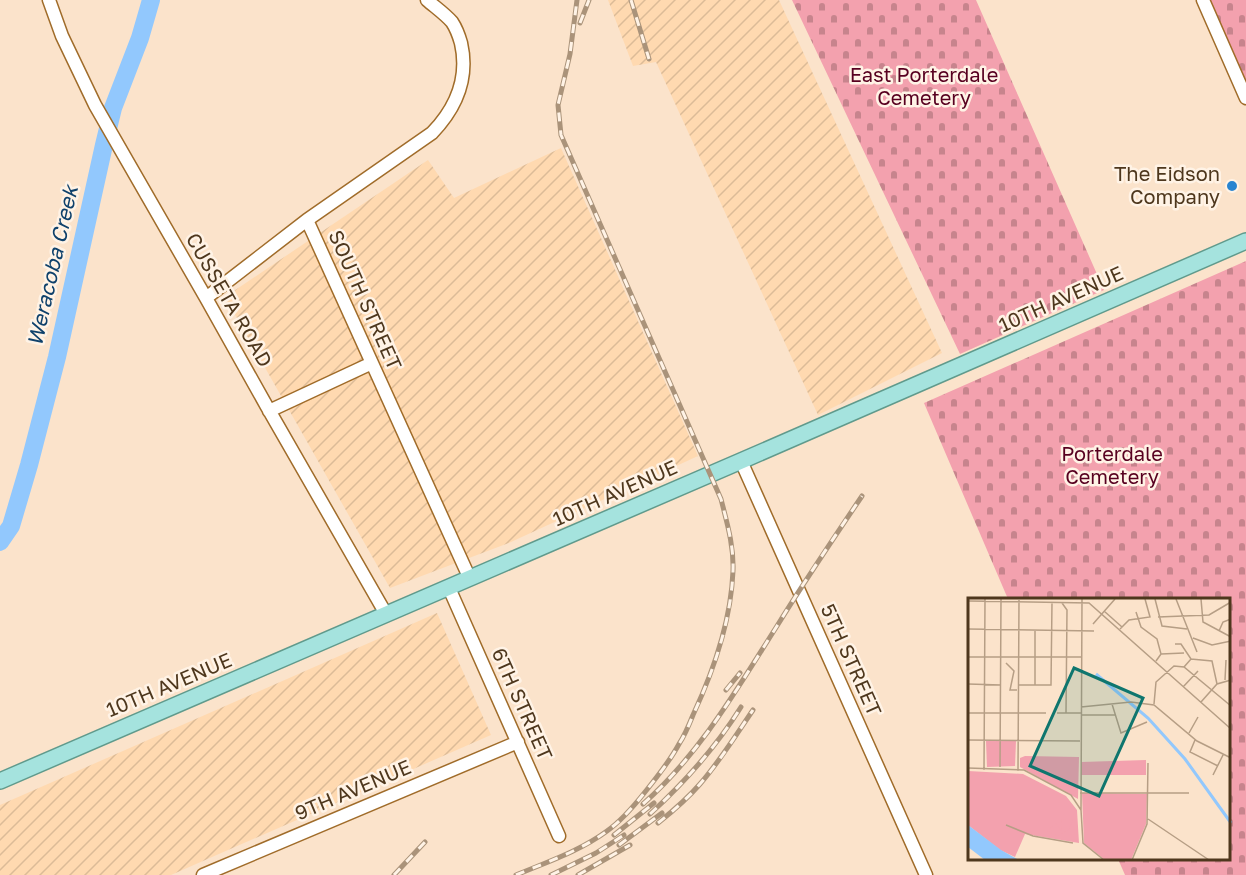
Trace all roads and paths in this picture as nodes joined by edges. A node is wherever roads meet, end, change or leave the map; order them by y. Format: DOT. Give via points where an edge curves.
graph roads {
  1 [pos="49,0"];
  2 [pos="427,0"];
  3 [pos="1203,0"];
  4 [pos="1246,98"];
  5 [pos="307,220"];
  6 [pos="1246,241"];
  7 [pos="206,298"];
  8 [pos="372,363"];
  9 [pos="269,411"];
  10 [pos="741,461"];
  11 [pos="470,579"];
  12 [pos="449,588"];
  13 [pos="386,614"];
  14 [pos="518,741"];
  15 [pos="0,781"];
  16 [pos="559,836"];
  17 [pos="203,875"];
  18 [pos="926,875"];
  1 -- 7 [label="street, CUSSETA ROAD" via="95,105"];
  2 -- 5 [label="street, SOUTH STREET" via="452,22 459,36 464,66 452,109 432,133"];
  3 -- 4 [label="street"];
  5 -- 7 [label="street"];
  5 -- 8 [label="street, SOUTH STREET"];
  6 -- 10 [label="main road, 10TH AVENUE"];
  7 -- 9 [label="street, CUSSETA ROAD"];
  8 -- 9 [label="street"];
  8 -- 11 [label="street, SOUTH STREET"];
  9 -- 13 [label="street, CUSSETA ROAD"];
  10 -- 11 [label="main road, 10TH AVENUE"];
  10 -- 18 [label="street, 5TH STREET"];
  11 -- 12 [label="main road, 10TH AVENUE"];
  12 -- 13 [label="main road, 10TH AVENUE"];
  12 -- 14 [label="street, 6TH STREET"];
  13 -- 15 [label="main road, 10TH AVENUE"];
  14 -- 16 [label="street, 6TH STREET"];
  14 -- 17 [label="street, 9TH AVENUE"];
}
